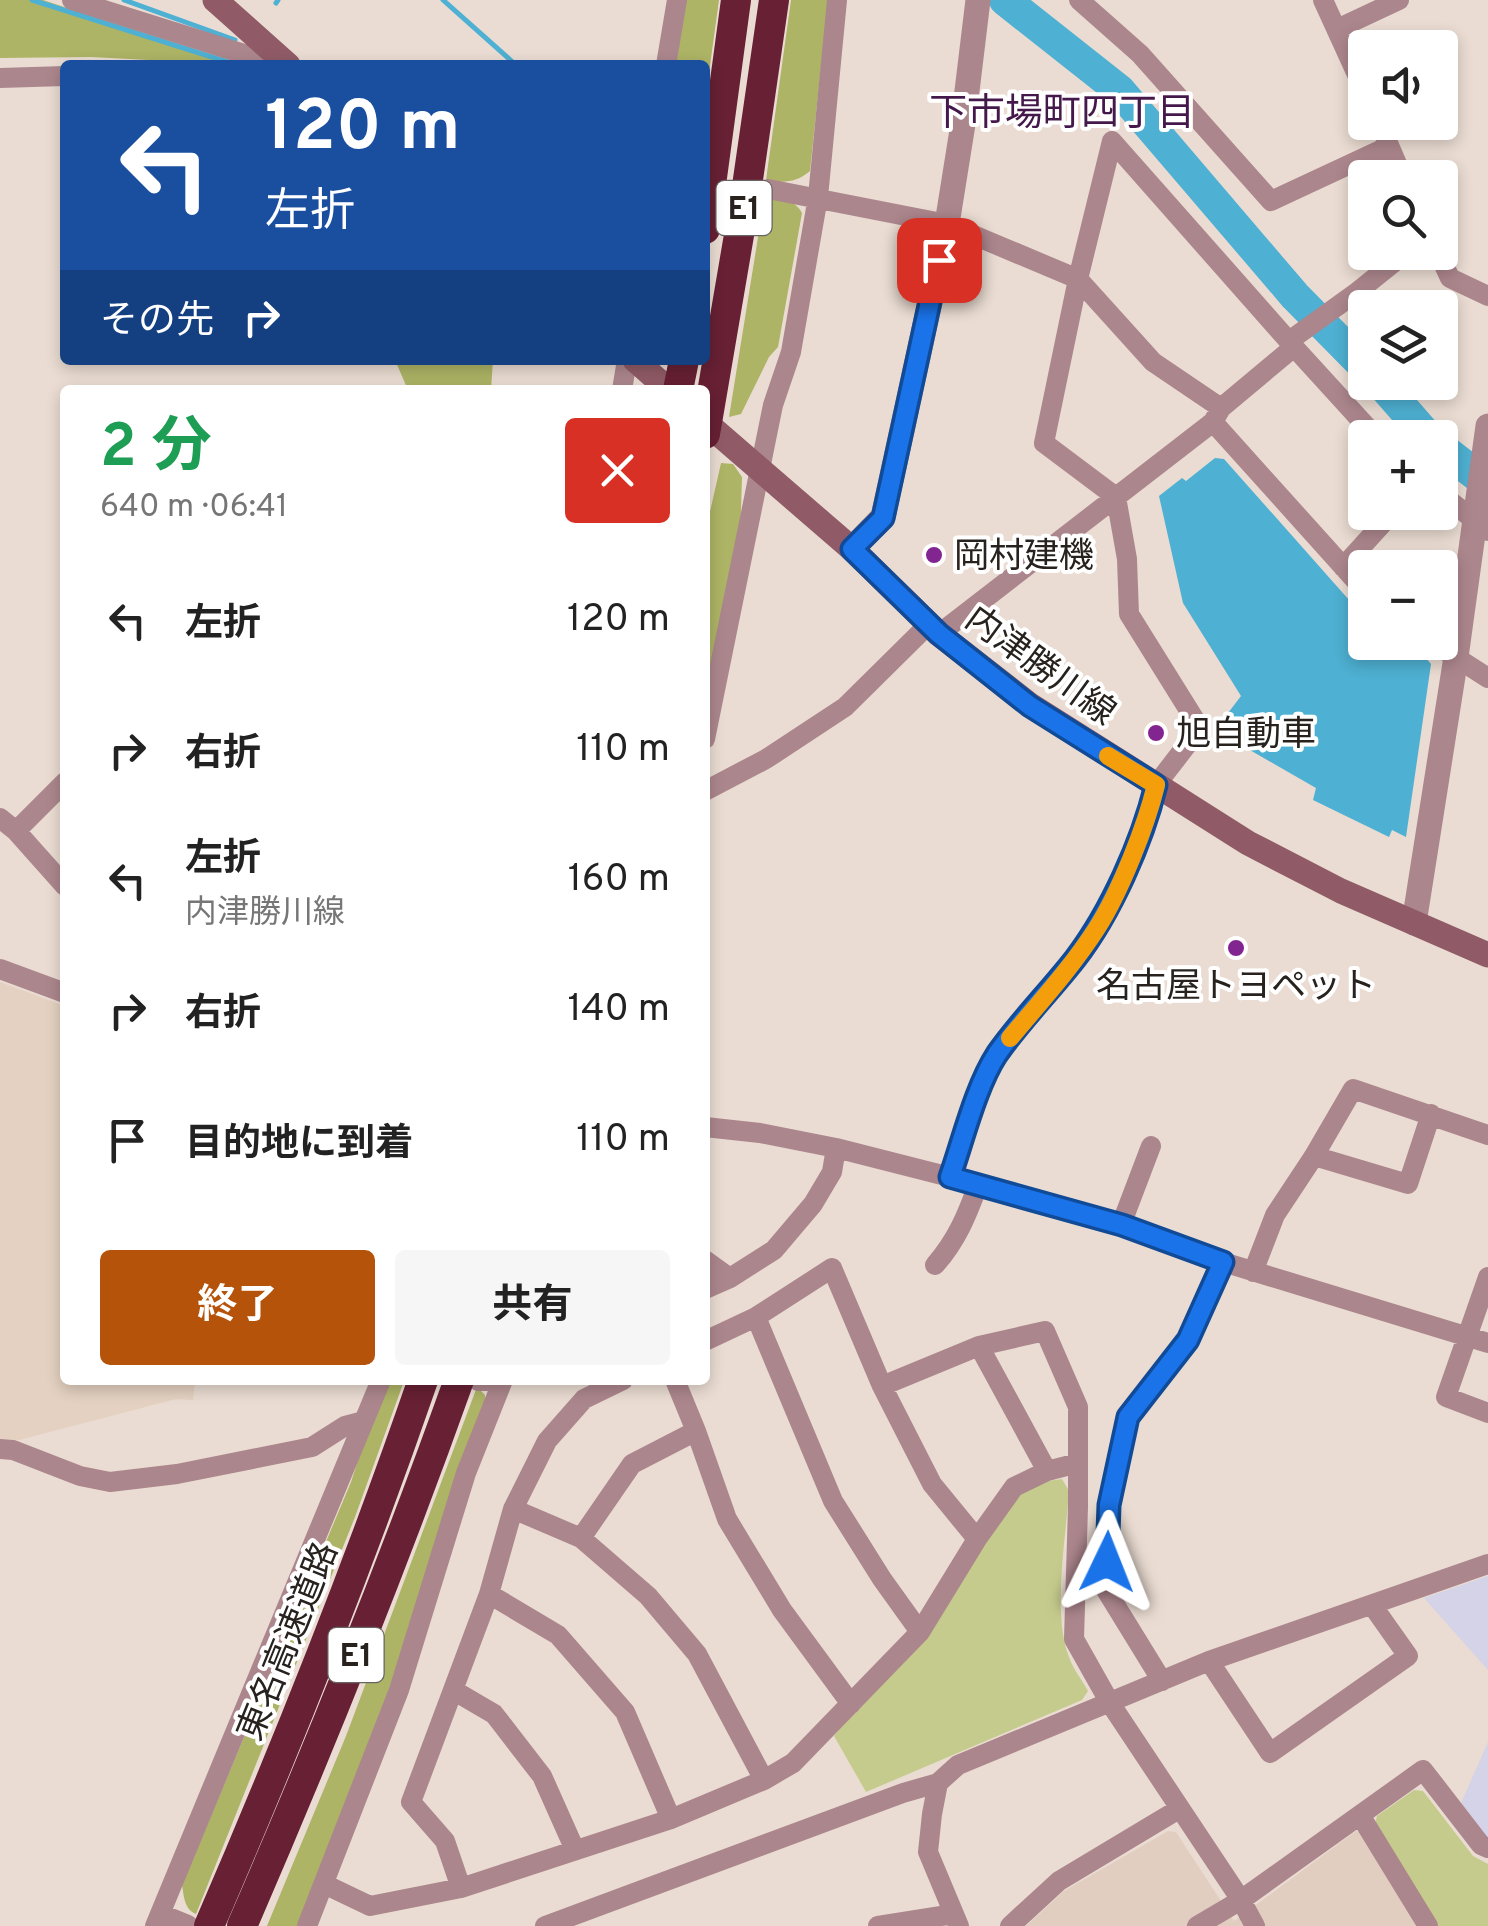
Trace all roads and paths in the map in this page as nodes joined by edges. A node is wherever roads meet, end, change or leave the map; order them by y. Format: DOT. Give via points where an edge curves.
graph roads {
  1 [pos="72,0"];
  2 [pos="215,0"];
  3 [pos="677,0"];
  4 [pos="736,0"];
  5 [pos="774,0"];
  6 [pos="837,0"];
  7 [pos="1078,0"];
  8 [pos="1323,0"];
  9 [pos="1399,0"];
  10 [pos="977,8"];
  11 [pos="1337,29"];
  12 [pos="1348,54"];
  13 [pos="263,60"];
  14 [pos="282,60"];
  15 [pos="667,60"];
  16 [pos="60,76"];
  17 [pos="0,78"];
  18 [pos="1386,140"];
  19 [pos="1389,146"];
  20 [pos="1396,160"];
  21 [pos="768,189"];
  22 [pos="710,193"];
  23 [pos="818,198"];
  24 [pos="947,224"];
  25 [pos="1385,270"];
  26 [pos="1446,270"];
  27 [pos="1078,279"];
  28 [pos="1488,296"];
  29 [pos="1291,344"];
  30 [pos="641,365"];
  31 [pos="663,385"];
  32 [pos="710,406"];
  33 [pos="1217,415"];
  34 [pos="1361,420"];
  35 [pos="710,426"];
  36 [pos="1486,437"];
  37 [pos="760,470"];
  38 [pos="1116,496"];
  39 [pos="1458,507"];
  40 [pos="1478,522"];
  41 [pos="1377,530"];
  42 [pos="852,549"];
  43 [pos="1343,567"];
  44 [pos="1348,572"];
  45 [pos="934,630"];
  46 [pos="1458,645"];
  47 [pos="1458,658"];
  48 [pos="1456,660"];
  49 [pos="1488,678"];
  50 [pos="710,715"];
  51 [pos="1156,785"];
  52 [pos="60,786"];
  53 [pos="710,788"];
  54 [pos="8,824"];
  55 [pos="60,881"];
  56 [pos="1414,924"];
  57 [pos="1488,956"];
  58 [pos="0,969"];
  59 [pos="60,992"];
  60 [pos="1431,1114"];
  61 [pos="710,1128"];
  62 [pos="1488,1135"];
  63 [pos="1150,1146"];
  64 [pos="836,1148"];
  65 [pos="1314,1156"];
  66 [pos="950,1177"];
  67 [pos="978,1185"];
  68 [pos="1122,1225"];
  69 [pos="1223,1262"];
  70 [pos="710,1264"];
  71 [pos="935,1264"];
  72 [pos="1253,1272"];
  73 [pos="1488,1276"];
  74 [pos="730,1278"];
  75 [pos="710,1287"];
  76 [pos="756,1317"];
  77 [pos="710,1339"];
  78 [pos="1478,1340"];
  79 [pos="979,1346"];
  80 [pos="379,1385"];
  81 [pos="420,1385"];
  82 [pos="457,1385"];
  83 [pos="501,1385"];
  84 [pos="612,1385"];
  85 [pos="677,1385"];
  86 [pos="882,1386"];
  87 [pos="1488,1413"];
  88 [pos="364,1421"];
  89 [pos="696,1431"];
  90 [pos="0,1449"];
  91 [pos="1078,1464"];
  92 [pos="1047,1470"];
  93 [pos="512,1509"];
  94 [pos="581,1538"];
  95 [pos="977,1539"];
  96 [pos="1488,1564"];
  97 [pos="489,1594"];
  98 [pos="1372,1604"];
  99 [pos="920,1632"];
  100 [pos="1209,1661"];
  101 [pos="1162,1681"];
  102 [pos="453,1690"];
  103 [pos="1110,1703"];
  104 [pos="851,1704"];
  105 [pos="764,1780"];
  106 [pos="938,1783"];
  107 [pos="1179,1809"];
  108 [pos="1360,1816"];
  109 [pos="671,1819"];
  110 [pos="1488,1848"];
  111 [pos="575,1850"];
  112 [pos="324,1884"];
  113 [pos="461,1888"];
  114 [pos="1242,1900"];
  115 [pos="158,1920"];
  116 [pos="956,1920"];
  117 [pos="188,1925"];
  118 [pos="210,1926"];
  119 [pos="242,1926"];
  120 [pos="306,1926"];
  121 [pos="546,1926"];
  122 [pos="878,1926"];
  123 [pos="1010,1926"];
  124 [pos="1197,1926"];
  125 [pos="1255,1926"];
  126 [pos="1428,1926"];
  1 -- 13 [label="street"];
  2 -- 14 [label="main road"];
  3 -- 15 [label="street"];
  4 -- 22 [label="highway, E1"];
  5 -- 32 [label="highway, E1"];
  6 -- 23 [label="street"];
  7 -- 19 [label="street" via="1140,54 1271,201"];
  8 -- 11 [label="street"];
  9 -- 11 [label="street"];
  10 -- 24 [label="street"];
  11 -- 12 [label="street"];
  16 -- 17 [label="street"];
  18 -- 19 [label="street"];
  19 -- 20 [label="street"];
  21 -- 23 [label="street"];
  23 -- 24 [label="street"];
  23 -- 37 [label="street" via="791,352"];
  24 -- 27 [label="street"];
  24 -- 42 [label="street" via="883,518"];
  25 -- 29 [label="street"];
  26 -- 28 [label="street"];
  27 -- 29 [label="street" via="1112,141"];
  27 -- 33 [label="street" via="1154,362"];
  27 -- 38 [label="street" via="1044,444"];
  29 -- 33 [label="street"];
  29 -- 34 [label="street"];
  30 -- 31 [label="main road"];
  33 -- 38 [label="street"];
  33 -- 43 [label="street"];
  35 -- 37 [label="main road, 内津勝川線"];
  36 -- 40 [label="street"];
  37 -- 42 [label="main road, 内津勝川線"];
  37 -- 50 [label="street"];
  38 -- 45 [label="street"];
  38 -- 51 [label="street" via="1129,614 1200,728"];
  39 -- 40 [label="street"];
  40 -- 46 [label="street"];
  41 -- 43 [label="street"];
  42 -- 45 [label="main road, 内津勝川線"];
  43 -- 44 [label="street"];
  45 -- 51 [label="main road, 内津勝川線" via="1030,706"];
  45 -- 53 [label="street" via="845,708"];
  47 -- 49 [label="street"];
  48 -- 56 [label="street"];
  51 -- 56 [label="main road, 内津勝川線" via="1248,843"];
  51 -- 66 [label="street" via="1099,926 996,1056"];
  52 -- 54 [label="street"];
  54 -- 55 [label="street"];
  56 -- 57 [label="main road, 内津勝川線"];
  58 -- 59 [label="street"];
  60 -- 62 [label="street"];
  60 -- 65 [label="street" via="1353,1089"];
  60 -- 65 [label="street" via="1408,1184"];
  61 -- 64 [label="street"];
  63 -- 68 [label="street"];
  64 -- 66 [label="street"];
  64 -- 74 [label="street" via="832,1172 813,1204 774,1250"];
  65 -- 72 [label="street" via="1276,1214"];
  66 -- 67 [label="street"];
  67 -- 68 [label="street"];
  67 -- 71 [label="street" via="962,1227"];
  68 -- 69 [label="street"];
  69 -- 72 [label="street"];
  69 -- 101 [label="street" via="1188,1340 1128,1417 1109,1505 1106,1590"];
  70 -- 74 [label="street"];
  72 -- 78 [label="street"];
  73 -- 78 [label="street"];
  74 -- 75 [label="street"];
  76 -- 77 [label="street"];
  76 -- 86 [label="street" via="832,1268"];
  76 -- 99 [label="street" via="833,1501"];
  78 -- 87 [label="street" via="1446,1398"];
  79 -- 86 [label="street"];
  79 -- 91 [label="street" via="1045,1331 1078,1407"];
  79 -- 92 [label="street"];
  80 -- 88 [label="street"];
  81 -- 118 [label="highway, 東名高速道路 / E1" via="335,1623"];
  82 -- 119 [label="highway, 東名高速道路 / E1" via="352,1667"];
  83 -- 112 [label="street" via="466,1473 399,1690"];
  84 -- 93 [label="street" via="584,1399 547,1441"];
  85 -- 89 [label="street"];
  86 -- 95 [label="street" via="932,1484"];
  88 -- 90 [label="street" via="312,1447 110,1482"];
  88 -- 115 [label="street"];
  89 -- 94 [label="street" via="632,1464"];
  89 -- 104 [label="street" via="728,1519 782,1610"];
  91 -- 92 [label="street"];
  91 -- 103 [label="street" via="1074,1639"];
  92 -- 95 [label="street" via="1014,1487"];
  93 -- 94 [label="street"];
  93 -- 97 [label="street"];
  94 -- 105 [label="street" via="648,1596 697,1654"];
  95 -- 99 [label="street"];
  96 -- 98 [label="street"];
  97 -- 102 [label="street"];
  97 -- 109 [label="street" via="558,1634 624,1712"];
  98 -- 100 [label="street"];
  98 -- 100 [label="street" via="1408,1656 1270,1753"];
  99 -- 104 [label="street"];
  100 -- 101 [label="street"];
  101 -- 103 [label="street"];
  102 -- 111 [label="street" via="494,1714 530,1760"];
  102 -- 113 [label="street" via="411,1802 445,1841"];
  103 -- 106 [label="street" via="958,1765"];
  103 -- 107 [label="street"];
  104 -- 105 [label="street" via="792,1763"];
  105 -- 109 [label="street"];
  106 -- 116 [label="street" via="928,1852"];
  106 -- 121 [label="street"];
  107 -- 114 [label="street"];
  107 -- 123 [label="street" via="1059,1882"];
  108 -- 110 [label="street" via="1423,1770"];
  108 -- 114 [label="street"];
  108 -- 126 [label="street"];
  109 -- 111 [label="street"];
  111 -- 113 [label="street"];
  112 -- 113 [label="street" via="370,1906"];
  112 -- 120 [label="street"];
  114 -- 124 [label="street"];
  114 -- 125 [label="street"];
  115 -- 117 [label="street"];
  116 -- 122 [label="street"];
}
